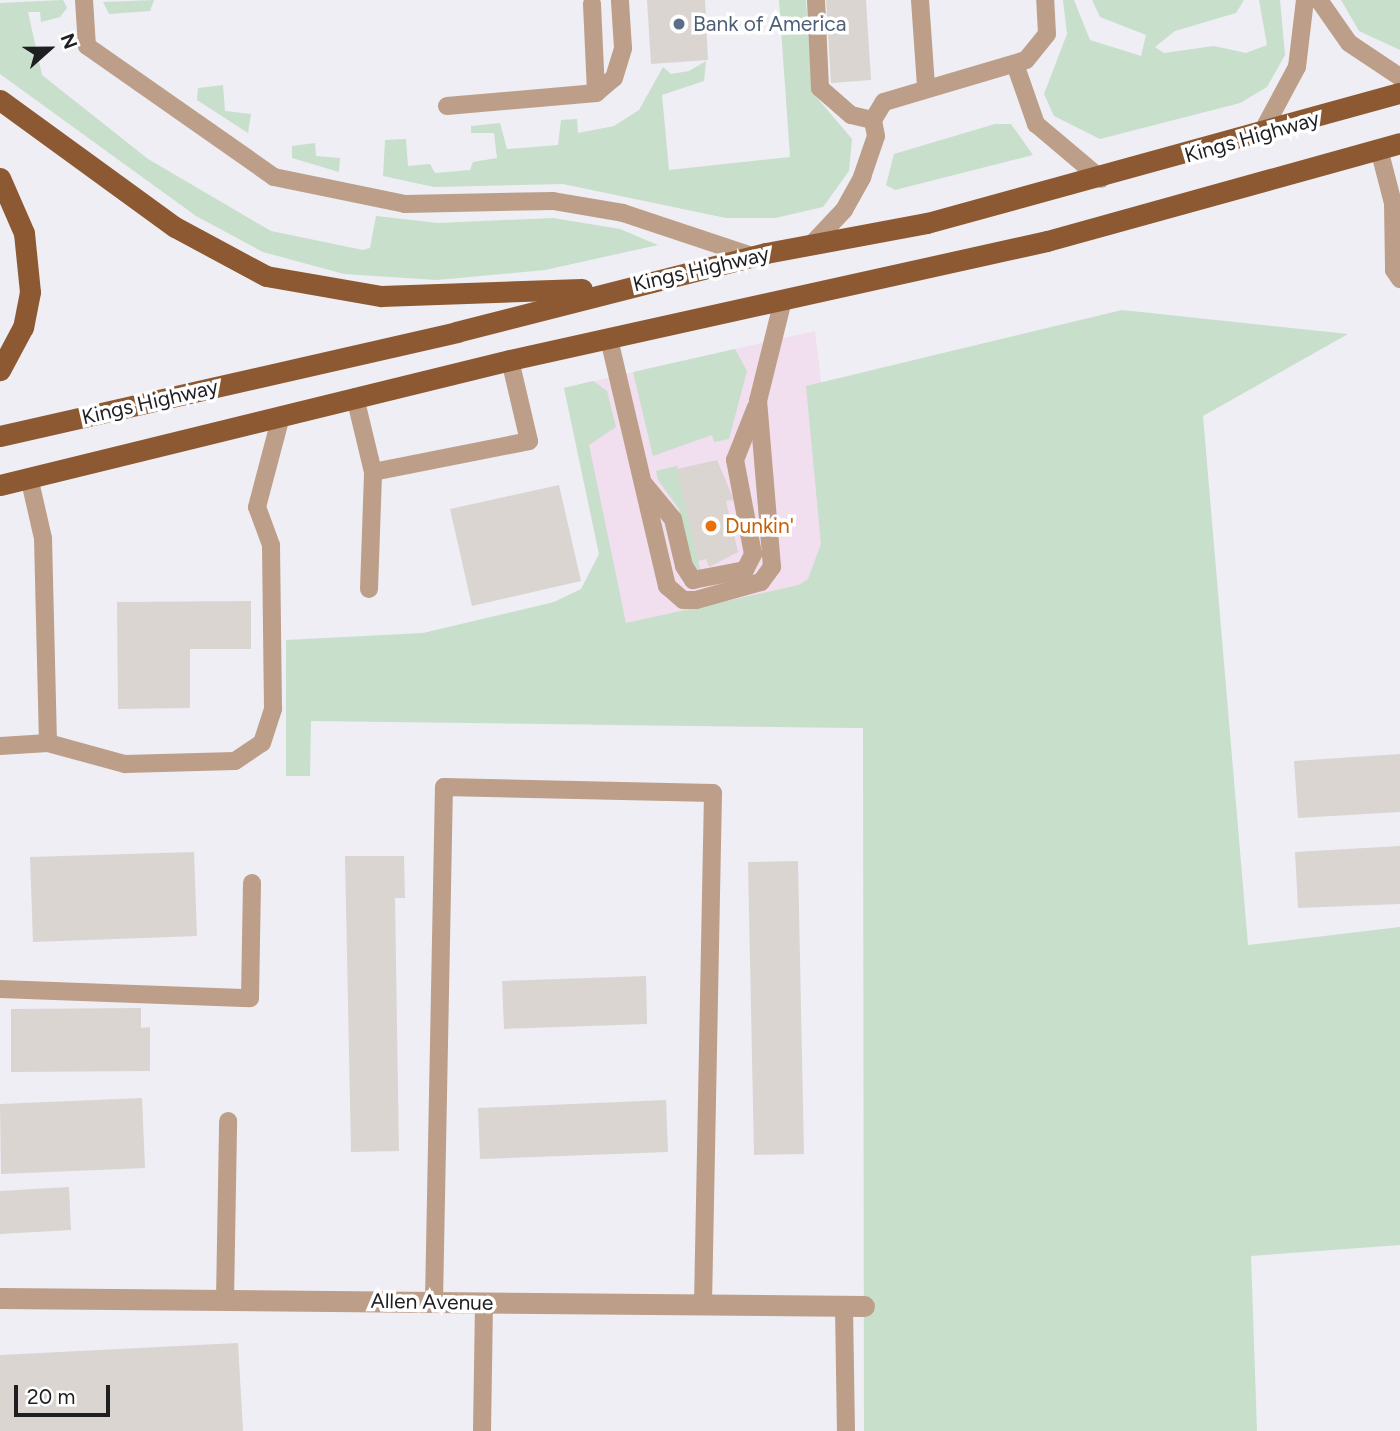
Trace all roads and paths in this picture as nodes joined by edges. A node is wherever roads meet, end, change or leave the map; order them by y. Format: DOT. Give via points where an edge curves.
graph roads {
  1 [pos="84,0"];
  2 [pos="816,0"];
  3 [pos="920,0"];
  4 [pos="1045,0"];
  5 [pos="1306,0"];
  6 [pos="1319,0"];
  7 [pos="620,1"];
  8 [pos="592,4"];
  9 [pos="1015,64"];
  10 [pos="1400,77"];
  11 [pos="926,85"];
  12 [pos="596,93"];
  13 [pos="1400,93"];
  14 [pos="0,100"];
  15 [pos="447,106"];
  16 [pos="873,120"];
  17 [pos="1261,134"];
  18 [pos="1400,143"];
  19 [pos="1378,149"];
  20 [pos="0,178"];
  21 [pos="1101,179"];
  22 [pos="1396,202"];
  23 [pos="812,244"];
  24 [pos="752,256"];
  25 [pos="1400,279"];
  26 [pos="623,287"];
  27 [pos="783,300"];
  28 [pos="608,340"];
  29 [pos="510,360"];
  30 [pos="0,370"];
  31 [pos="355,397"];
  32 [pos="758,401"];
  33 [pos="281,416"];
  34 [pos="0,436"];
  35 [pos="373,472"];
  36 [pos="29,477"];
  37 [pos="642,481"];
  38 [pos="0,485"];
  39 [pos="369,589"];
  40 [pos="48,743"];
  41 [pos="0,746"];
  42 [pos="252,883"];
  43 [pos="0,989"];
  44 [pos="228,1121"];
  45 [pos="0,1297"];
  46 [pos="225,1300"];
  47 [pos="434,1301"];
  48 [pos="484,1302"];
  49 [pos="703,1304"];
  50 [pos="854,1306"];
  51 [pos="482,1431"];
  52 [pos="846,1431"];
  1 -- 24 [label="lane" via="87,46 274,177 365,197 458,206 553,201 623,213"];
  2 -- 16 [label="lane" via="820,88 850,116"];
  3 -- 11 [label="lane"];
  4 -- 9 [label="lane" via="1047,34 1038,50"];
  5 -- 17 [label="lane" via="1297,68"];
  6 -- 10 [label="lane" via="1349,43"];
  7 -- 12 [label="lane" via="623,48 614,78"];
  8 -- 12 [label="lane"];
  9 -- 11 [label="lane"];
  9 -- 21 [label="lane" via="1036,124"];
  11 -- 16 [label="lane" via="884,102"];
  12 -- 15 [label="lane"];
  13 -- 17 [label="main road, Kings Highway"];
  14 -- 26 [label="main road" via="175,227 266,276 381,296"];
  16 -- 23 [label="lane" via="871,158 844,210"];
  17 -- 21 [label="main road, Kings Highway"];
  18 -- 19 [label="main road, Kings Highway"];
  19 -- 22 [label="lane"];
  19 -- 27 [label="main road, Kings Highway" via="1047,241"];
  20 -- 30 [label="main road" via="24,233 30,292 23,327"];
  21 -- 23 [label="main road, Kings Highway" via="927,223"];
  22 -- 25 [label="lane" via="1394,270"];
  23 -- 24 [label="main road, Kings Highway"];
  24 -- 26 [label="main road, Kings Highway"];
  26 -- 34 [label="main road, Kings Highway" via="456,332"];
  27 -- 28 [label="main road, Kings Highway"];
  27 -- 32 [label="lane"];
  28 -- 29 [label="main road, Kings Highway"];
  28 -- 37 [label="lane"];
  29 -- 31 [label="main road, Kings Highway"];
  29 -- 35 [label="lane" via="529,442"];
  31 -- 33 [label="main road, Kings Highway"];
  31 -- 35 [label="lane"];
  32 -- 37 [label="lane" via="735,460 753,554 745,570 694,580 684,566 673,519"];
  32 -- 37 [label="lane" via="772,545 772,567 761,582 695,600 673,595"];
  33 -- 36 [label="main road, Kings Highway"];
  33 -- 40 [label="lane" via="257,507 271,545 273,709 262,743 235,761 125,764"];
  35 -- 39 [label="lane"];
  36 -- 38 [label="main road, Kings Highway"];
  36 -- 40 [label="lane" via="43,538"];
  40 -- 41 [label="lane"];
  42 -- 43 [label="lane" via="250,998"];
  44 -- 46 [label="lane"];
  45 -- 46 [label="street, Allen Avenue"];
  46 -- 47 [label="street, Allen Avenue"];
  47 -- 48 [label="street, Allen Avenue"];
  47 -- 49 [label="lane" via="444,786 713,793"];
  48 -- 49 [label="street, Allen Avenue"];
  48 -- 51 [label="lane"];
  49 -- 50 [label="street, Allen Avenue"];
  50 -- 52 [label="lane"];
}
